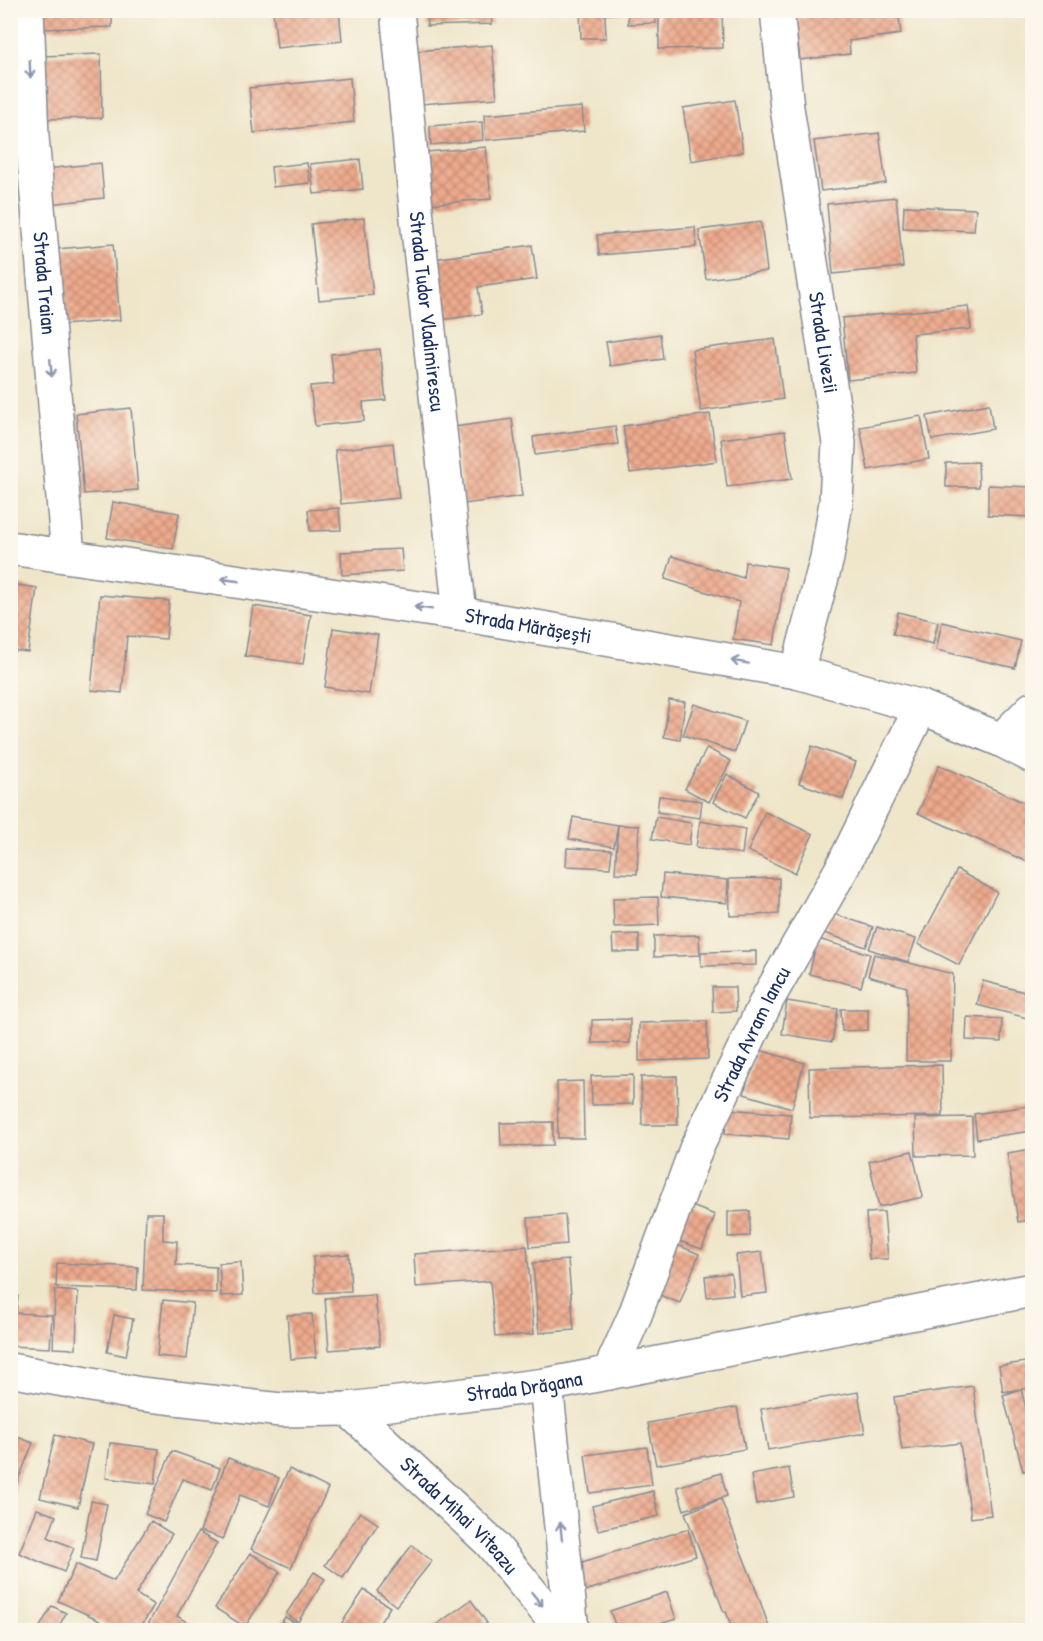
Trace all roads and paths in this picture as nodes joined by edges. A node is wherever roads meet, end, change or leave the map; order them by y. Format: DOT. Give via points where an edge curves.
graph roads {
  1 [pos="27,10"];
  2 [pos="397,10"];
  3 [pos="777,10"];
  4 [pos="10,548"];
  5 [pos="68,556"];
  6 [pos="460,614"];
  7 [pos="798,672"];
  8 [pos="921,707"];
  9 [pos="1032,709"];
  10 [pos="1001,740"];
  11 [pos="1032,756"];
  12 [pos="1032,1290"];
  13 [pos="10,1370"];
  14 [pos="609,1373"];
  15 [pos="546,1385"];
  16 [pos="348,1409"];
  17 [pos="562,1630"];
  18 [pos="572,1630"];
  1 -- 5 [label="street, Strada Traian, one-way" via="32,137"];
  2 -- 6 [label="street, Strada Tudor Vladimirescu"];
  3 -- 7 [label="street, Strada Livezii" via="787,108 839,443 836,502 827,558"];
  4 -- 5 [label="street, Strada Mărășești"];
  6 -- 5 [label="street, Strada Mărășești, one-way"];
  7 -- 6 [label="street, Strada Mărășești, one-way"];
  7 -- 8 [label="street, Strada Mărășești"];
  8 -- 10 [label="street, Strada Mărășești"];
  8 -- 14 [label="street, Strada Avram Iancu" via="841,870 768,998 696,1149 635,1315"];
  9 -- 10 [label="street"];
  10 -- 11 [label="street, Strada Mărășești"];
  12 -- 14 [label="street, Strada Drăgana"];
  13 -- 16 [label="street, Strada Drăgana" via="140,1394 281,1410"];
  14 -- 15 [label="street, Strada Drăgana"];
  15 -- 16 [label="street, Strada Drăgana"];
  18 -- 15 [label="street, one-way"];
  16 -- 17 [label="street, Strada Mihai Viteazu, one-way" via="490,1542"];
}
